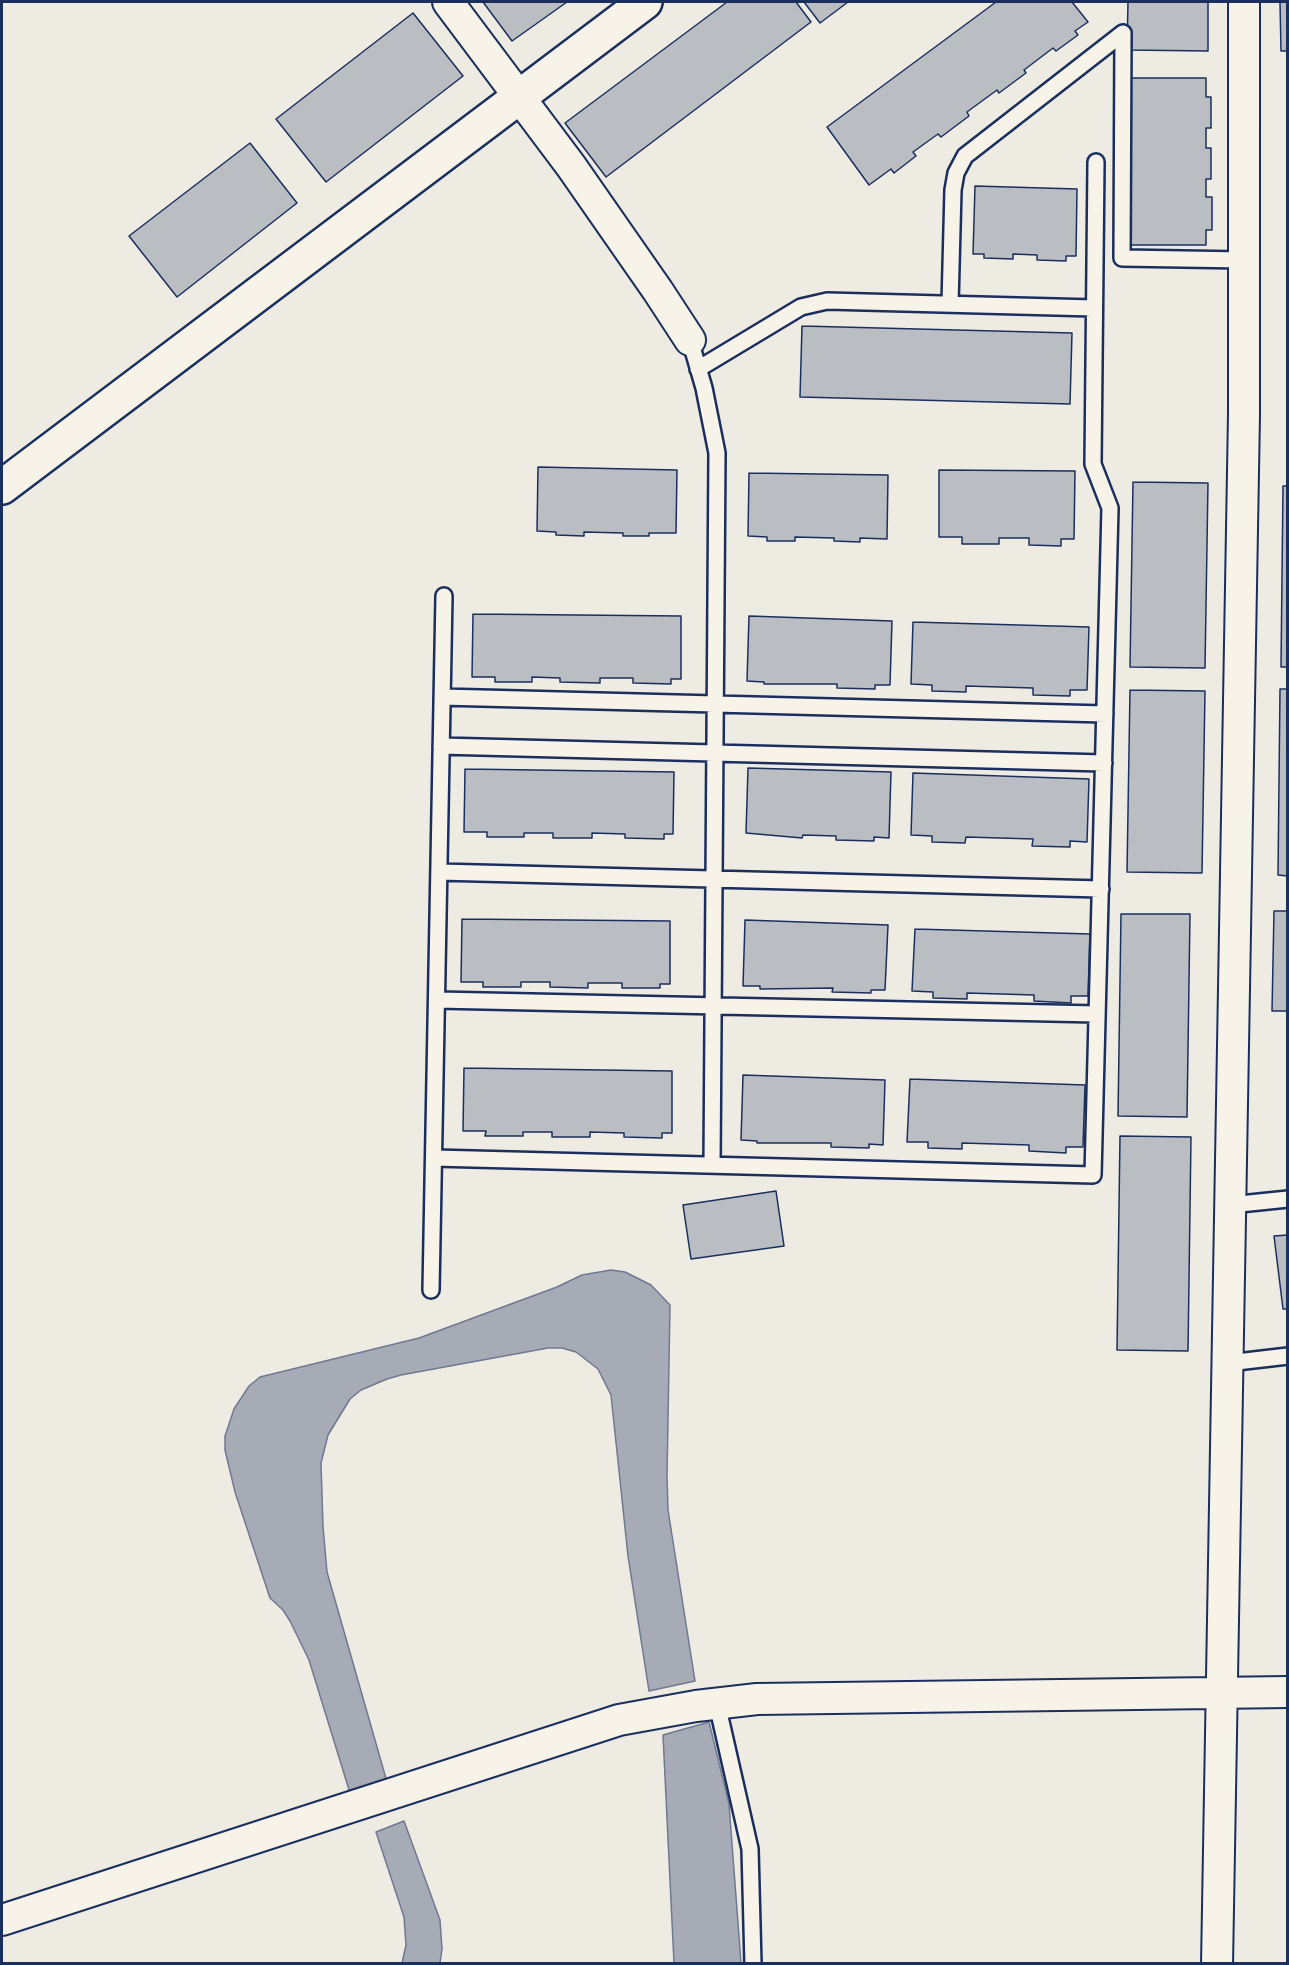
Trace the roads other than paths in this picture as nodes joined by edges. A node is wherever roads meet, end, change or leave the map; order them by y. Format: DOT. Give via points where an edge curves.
graph roads {
  1 [pos="448,2"];
  2 [pos="645,2"];
  3 [pos="1244,2"];
  4 [pos="519,97"];
  5 [pos="1096,162"];
  6 [pos="1244,260"];
  7 [pos="950,304"];
  8 [pos="1094,308"];
  9 [pos="690,340"];
  10 [pos="698,369"];
  11 [pos="2,487"];
  12 [pos="444,596"];
  13 [pos="442,697"];
  14 [pos="715,704"];
  15 [pos="1105,714"];
  16 [pos="441,746"];
  17 [pos="715,753"];
  18 [pos="1104,763"];
  19 [pos="439,872"];
  20 [pos="714,879"];
  21 [pos="1101,889"];
  22 [pos="437,1000"];
  23 [pos="713,1006"];
  24 [pos="1097,1014"];
  25 [pos="434,1158"];
  26 [pos="712,1165"];
  27 [pos="1287,1199"];
  28 [pos="1230,1205"];
  29 [pos="431,1290"];
  30 [pos="1287,1356"];
  31 [pos="1228,1363"];
  32 [pos="1287,1692"];
  33 [pos="1222,1693"];
  34 [pos="717,1704"];
  35 [pos="2,1920"];
  36 [pos="753,1964"];
  37 [pos="1217,1964"];
  1 -- 4 [label="street"];
  2 -- 4 [label="street"];
  3 -- 6 [label="street"];
  4 -- 9 [label="street"];
  4 -- 11 [label="street"];
  5 -- 8 [label="lane"];
  6 -- 7 [label="lane" via="1122,258 1123,33 965,156 953,190"];
  6 -- 28 [label="street"];
  7 -- 8 [label="lane"];
  7 -- 10 [label="lane" via="827,302 801,307"];
  8 -- 15 [label="lane" via="1093,464 1110,508"];
  9 -- 10 [label="lane"];
  10 -- 14 [label="lane" via="717,453"];
  12 -- 13 [label="lane"];
  13 -- 14 [label="lane"];
  13 -- 16 [label="lane"];
  14 -- 15 [label="lane"];
  14 -- 17 [label="lane"];
  15 -- 18 [label="lane"];
  16 -- 17 [label="lane"];
  16 -- 19 [label="lane"];
  17 -- 18 [label="lane"];
  17 -- 20 [label="lane"];
  18 -- 21 [label="lane"];
  19 -- 20 [label="lane"];
  19 -- 22 [label="lane"];
  20 -- 21 [label="lane"];
  20 -- 23 [label="lane"];
  21 -- 24 [label="lane"];
  22 -- 23 [label="lane"];
  22 -- 25 [label="lane"];
  23 -- 24 [label="lane"];
  23 -- 26 [label="lane"];
  24 -- 26 [label="lane" via="1093,1175"];
  25 -- 26 [label="lane"];
  25 -- 29 [label="lane"];
  27 -- 28 [label="lane"];
  28 -- 31 [label="street"];
  30 -- 31 [label="lane"];
  31 -- 33 [label="street"];
  32 -- 33 [label="street"];
  33 -- 34 [label="street" via="757,1699"];
  33 -- 37 [label="street"];
  34 -- 35 [label="street" via="619,1720"];
  34 -- 36 [label="lane" via="750,1849"];
}
